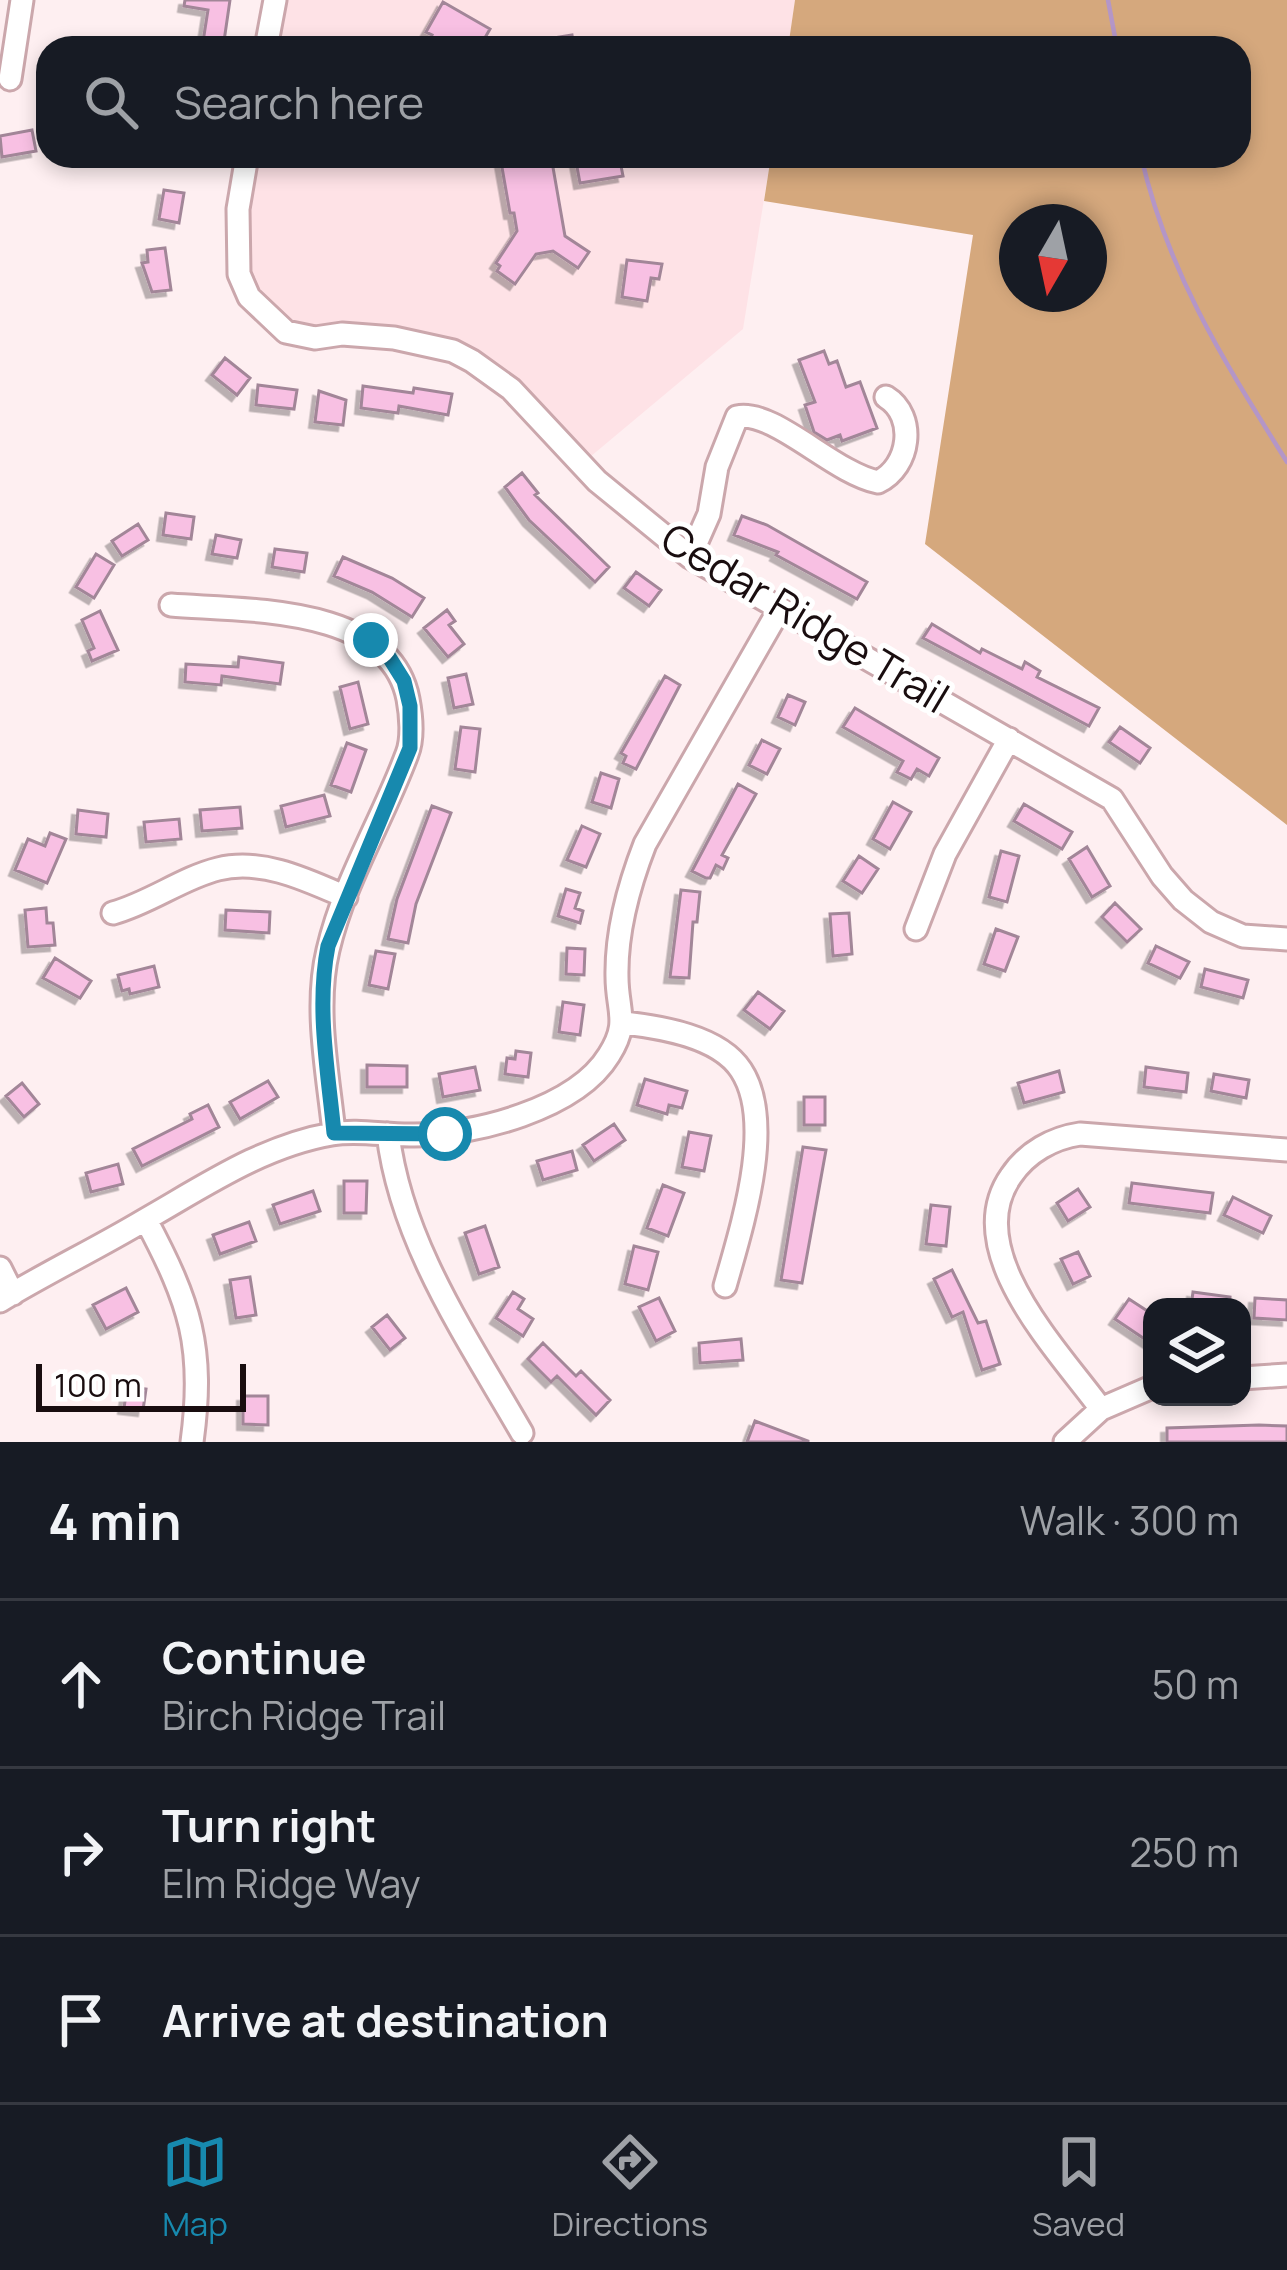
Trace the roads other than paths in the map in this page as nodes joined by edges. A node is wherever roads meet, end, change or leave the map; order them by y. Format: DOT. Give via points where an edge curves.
graph roads {
  1 [pos="22,0"];
  2 [pos="275,0"];
  3 [pos="268,36"];
  4 [pos="10,79"];
  5 [pos="245,168"];
  6 [pos="886,397"];
  7 [pos="690,557"];
  8 [pos="171,605"];
  9 [pos="779,610"];
  10 [pos="1009,740"];
  11 [pos="346,897"];
  12 [pos="113,913"];
  13 [pos="916,929"];
  14 [pos="1287,938"];
  15 [pos="624,1023"];
  16 [pos="334,1133"];
  17 [pos="388,1134"];
  18 [pos="1287,1150"];
  19 [pos="146,1220"];
  20 [pos="0,1268"];
  21 [pos="725,1286"];
  22 [pos="6,1298"];
  23 [pos="1287,1375"];
  24 [pos="1251,1377"];
  25 [pos="1143,1391"];
  26 [pos="1101,1409"];
  27 [pos="522,1432"];
  28 [pos="192,1442"];
  29 [pos="1065,1442"];
  1 -- 4 [label="street"];
  2 -- 3 [label="street"];
  5 -- 7 [label="street, Cedar Ridge Trail" via="239,274 272,320 315,338 394,338 472,361 511,388 597,482"];
  6 -- 7 [label="street" via="906,420 905,440 899,463 878,482 764,418 736,417"];
  7 -- 9 [label="street, Cedar Ridge Trail"];
  8 -- 11 [label="street" via="272,613 354,631 397,669 410,706 410,748"];
  9 -- 10 [label="street, Cedar Ridge Trail"];
  9 -- 15 [label="street" via="632,875 616,978"];
  10 -- 13 [label="street" via="945,854"];
  10 -- 14 [label="street, Cedar Ridge Trail" via="1112,799 1162,876 1211,922 1243,936"];
  11 -- 12 [label="street" via="241,866 215,869"];
  11 -- 16 [label="street" via="324,970"];
  15 -- 17 [label="street" via="600,1070 562,1097 478,1129"];
  15 -- 21 [label="street" via="718,1048 743,1072 757,1139"];
  16 -- 17 [label="street"];
  16 -- 19 [label="street" via="248,1161"];
  17 -- 27 [label="street" via="397,1181 439,1289"];
  18 -- 26 [label="street" via="1080,1134 1052,1141 1007,1181 997,1251"];
  19 -- 22 [label="street"];
  19 -- 28 [label="street" via="194,1328"];
  20 -- 22 [label="street"];
  23 -- 24 [label="street"];
  25 -- 26 [label="street"];
  26 -- 29 [label="street"];
}
